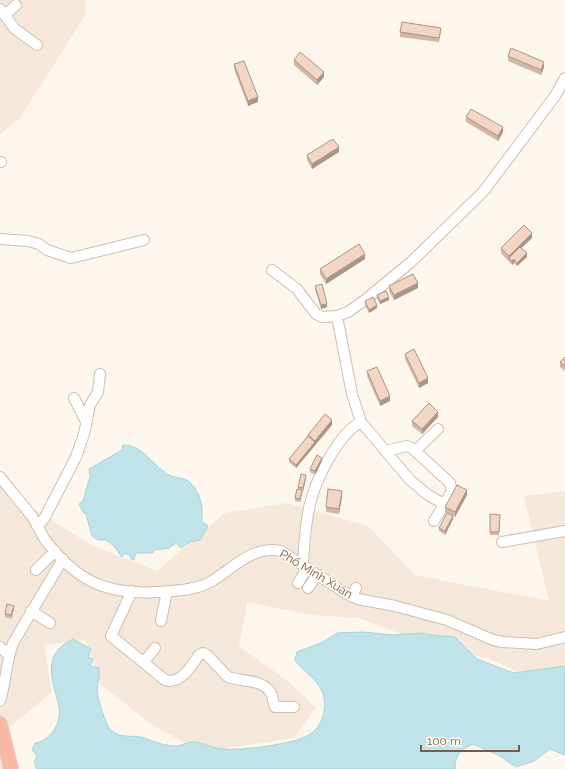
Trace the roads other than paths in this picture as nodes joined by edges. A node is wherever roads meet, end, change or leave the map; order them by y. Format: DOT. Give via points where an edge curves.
graph roads {
  1 [pos="16,5"];
  2 [pos="2,12"];
  3 [pos="37,45"];
  4 [pos="565,78"];
  5 [pos="0,239"];
  6 [pos="144,240"];
  7 [pos="272,270"];
  8 [pos="337,316"];
  9 [pos="100,374"];
  10 [pos="74,398"];
  11 [pos="86,422"];
  12 [pos="361,422"];
  13 [pos="438,429"];
  14 [pos="385,451"];
  15 [pos="415,451"];
  16 [pos="0,477"];
  17 [pos="444,504"];
  18 [pos="434,521"];
  19 [pos="38,526"];
  20 [pos="565,531"];
  21 [pos="502,542"];
  22 [pos="55,551"];
  23 [pos="63,559"];
  24 [pos="305,567"];
  25 [pos="36,570"];
  26 [pos="317,575"];
  27 [pos="298,583"];
  28 [pos="308,588"];
  29 [pos="132,591"];
  30 [pos="167,591"];
  31 [pos="31,611"];
  32 [pos="161,622"];
  33 [pos="50,623"];
  34 [pos="565,637"];
  35 [pos="0,647"];
  36 [pos="155,648"];
  37 [pos="9,655"];
  38 [pos="144,662"];
  39 [pos="0,701"];
  40 [pos="294,707"];
  41 [pos="0,724"];
  42 [pos="11,769"];
  1 -- 2 [label="street"];
  2 -- 3 [label="street" via="15,29"];
  4 -- 8 [label="street" via="555,96 483,192 411,262 348,312"];
  5 -- 6 [label="street" via="28,241 71,258"];
  7 -- 8 [label="street" via="297,289 316,314 327,318"];
  8 -- 12 [label="street" via="352,394"];
  9 -- 11 [label="street" via="98,392 90,405"];
  10 -- 11 [label="street"];
  11 -- 19 [label="street" via="76,457"];
  12 -- 14 [label="street"];
  12 -- 24 [label="street" via="349,430 336,448 322,472 310,502"];
  13 -- 15 [label="street"];
  14 -- 15 [label="street" via="407,446"];
  14 -- 17 [label="street" via="410,480"];
  15 -- 17 [label="street" via="450,483 452,491"];
  16 -- 19 [label="street, Phố Minh Xuân"];
  17 -- 18 [label="street"];
  19 -- 22 [label="street, Phố Minh Xuân"];
  20 -- 21 [label="street"];
  22 -- 23 [label="street, Phố Minh Xuân"];
  22 -- 25 [label="street"];
  23 -- 29 [label="street, Phố Minh Xuân" via="73,570 97,585"];
  23 -- 31 [label="street"];
  24 -- 26 [label="street, Phố Minh Xuân"];
  24 -- 27 [label="street"];
  24 -- 30 [label="street, Phố Minh Xuân" via="281,551 266,550 250,555 210,582"];
  26 -- 28 [label="street"];
  26 -- 34 [label="street, Phố Minh Xuân" via="354,592 447,620 493,640 537,644"];
  29 -- 30 [label="street, Phố Minh Xuân"];
  29 -- 38 [label="street" via="111,636"];
  30 -- 32 [label="street"];
  31 -- 33 [label="street"];
  31 -- 37 [label="street"];
  35 -- 37 [label="street"];
  36 -- 38 [label="street"];
  37 -- 39 [label="street"];
  38 -- 40 [label="street" via="165,680 172,682 178,680 198,655 207,654 228,677 248,679 266,689 272,694 275,707"];
  41 -- 42 [label="highway"];
}
